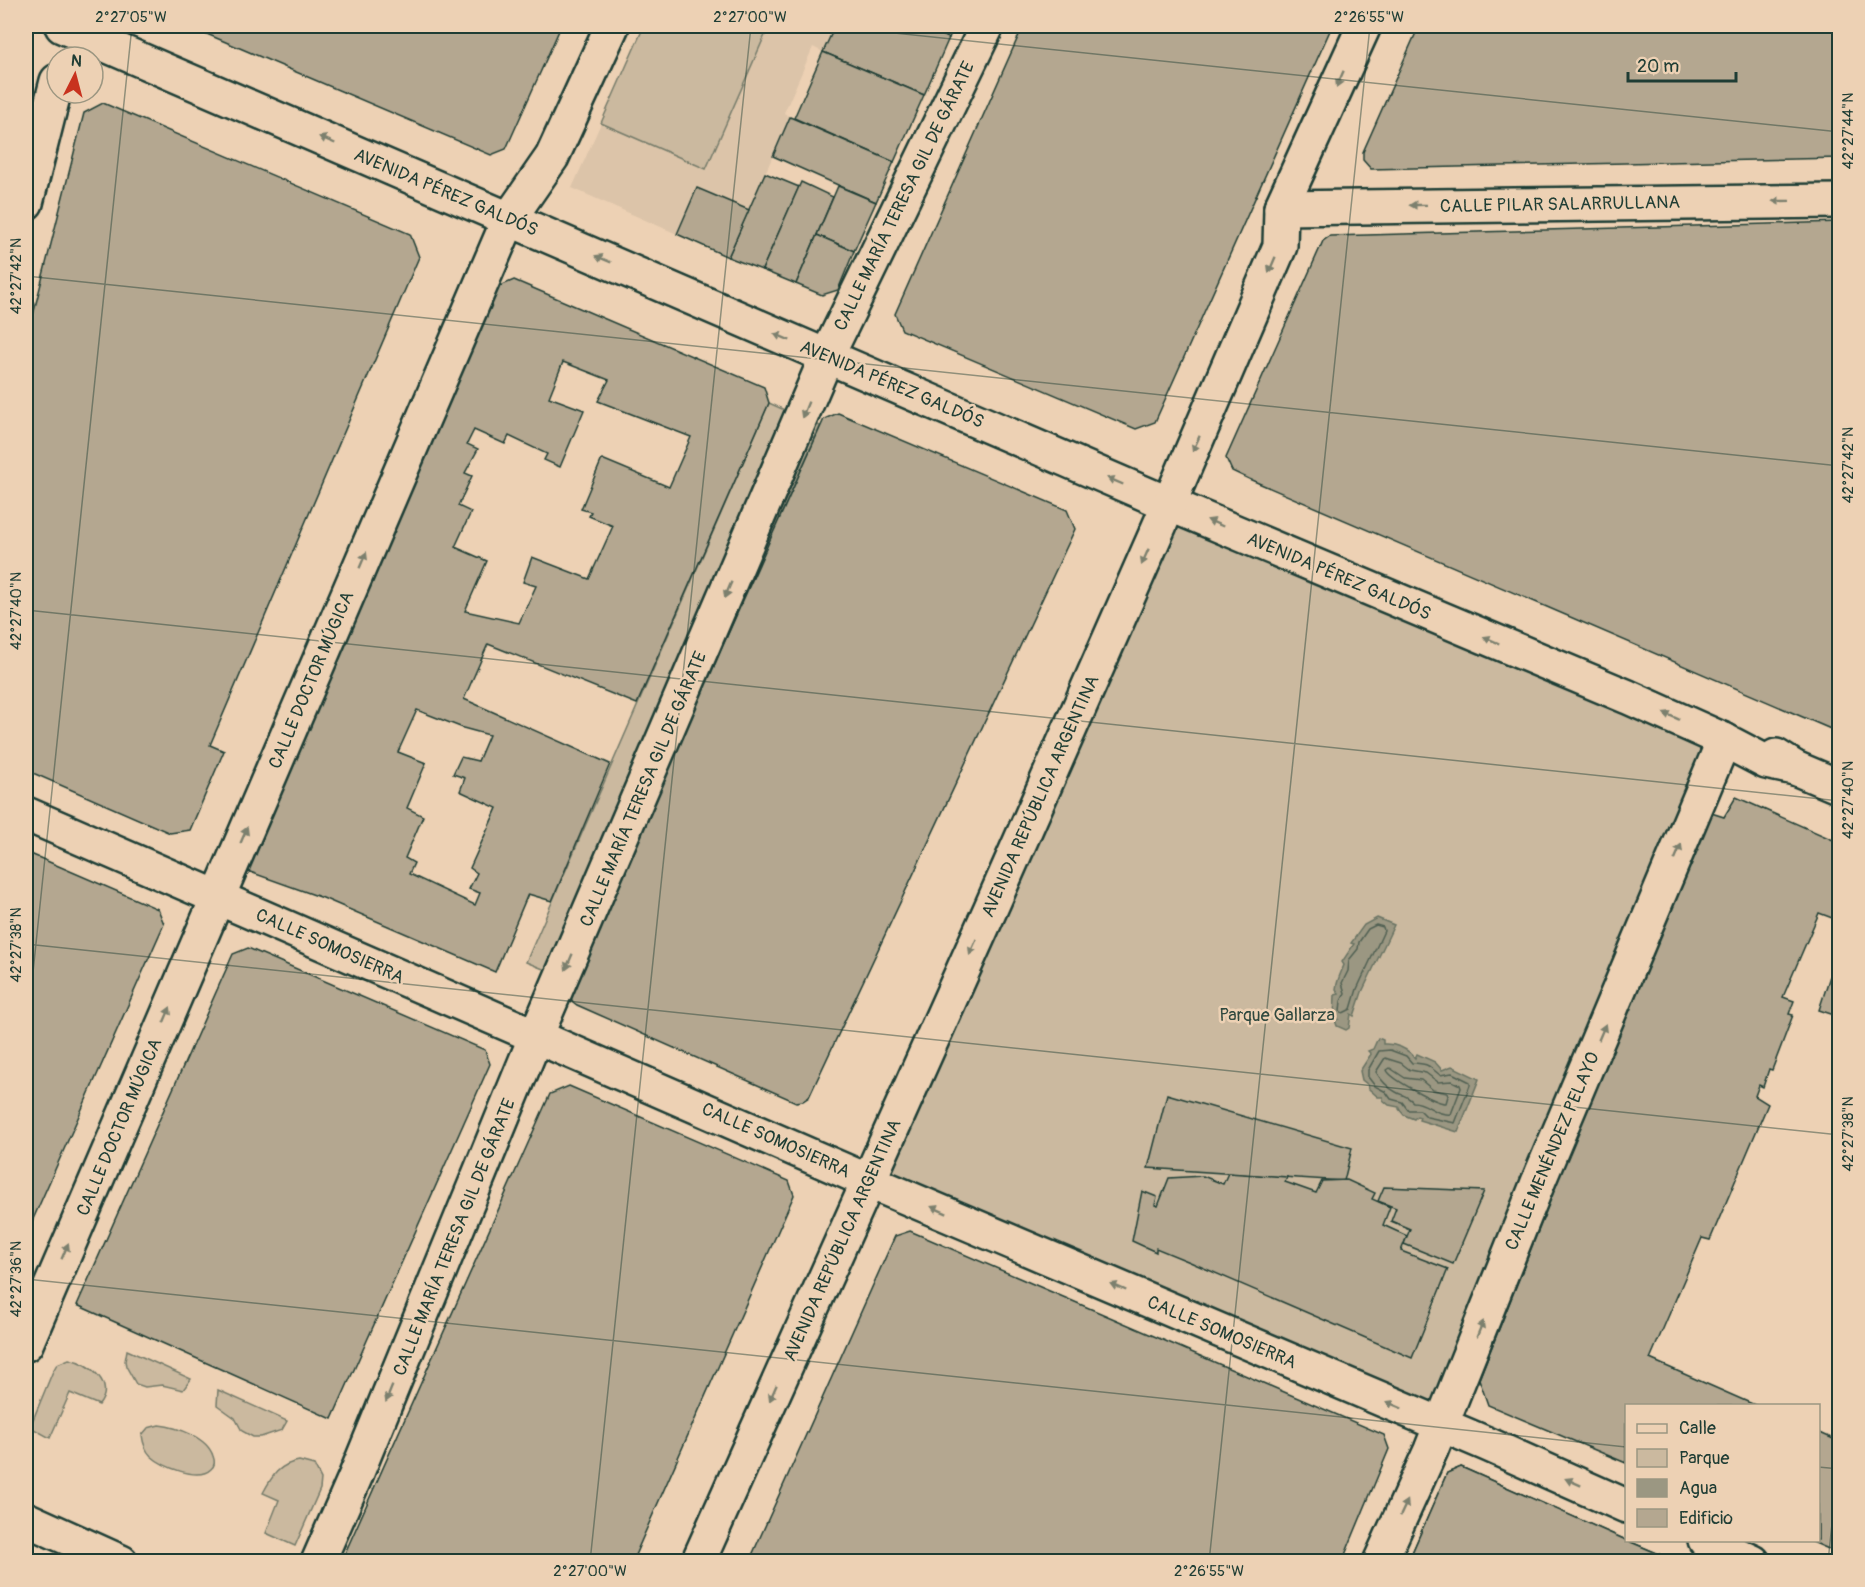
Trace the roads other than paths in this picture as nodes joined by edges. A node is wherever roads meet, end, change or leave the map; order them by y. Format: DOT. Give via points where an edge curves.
graph roads {
  1 [pos="612,26"];
  2 [pos="987,26"];
  3 [pos="1364,26"];
  4 [pos="67,34"];
  5 [pos="51,105"];
  6 [pos="1839,201"];
  7 [pos="26,203"];
  8 [pos="1281,208"];
  9 [pos="509,219"];
  10 [pos="827,356"];
  11 [pos="1169,504"];
  12 [pos="1724,740"];
  13 [pos="1839,787"];
  14 [pos="26,814"];
  15 [pos="218,897"];
  16 [pos="536,1036"];
  17 [pos="868,1181"];
  18 [pos="26,1344"];
  19 [pos="1440,1424"];
  20 [pos="1625,1506"];
  21 [pos="26,1519"];
  22 [pos="1709,1542"];
  23 [pos="121,1562"];
  24 [pos="318,1562"];
  25 [pos="698,1562"];
  26 [pos="1380,1562"];
  27 [pos="1753,1562"];
  1 -- 9 [label="street, CALLE DOCTOR MÚGICA" via="552,157"];
  2 -- 10 [label="street, CALLE MARÍA TERESA GIL DE GÁRATE"];
  3 -- 8 [label="street, AVENIDA REPÚBLICA ARGENTINA, one-way"];
  9 -- 4 [label="street, AVENIDA PÉREZ GALDÓS, one-way"];
  5 -- 7 [label="street"];
  6 -- 8 [label="street, CALLE PILAR SALARRULLANA, one-way"];
  8 -- 11 [label="street, AVENIDA REPÚBLICA ARGENTINA, one-way" via="1280,246"];
  10 -- 9 [label="street, AVENIDA PÉREZ GALDÓS, one-way"];
  15 -- 9 [label="street, CALLE DOCTOR MÚGICA, one-way"];
  11 -- 10 [label="street, AVENIDA PÉREZ GALDÓS, one-way"];
  10 -- 16 [label="street, CALLE MARÍA TERESA GIL DE GÁRATE, one-way"];
  12 -- 11 [label="street, AVENIDA PÉREZ GALDÓS, one-way"];
  11 -- 17 [label="street, AVENIDA REPÚBLICA ARGENTINA, one-way"];
  12 -- 13 [label="street, AVENIDA PÉREZ GALDÓS" via="1766,762 1795,768"];
  19 -- 12 [label="street, CALLE MENÉNDEZ PELAYO, one-way"];
  14 -- 15 [label="street, CALLE SOMOSIERRA"];
  15 -- 16 [label="street, CALLE SOMOSIERRA"];
  18 -- 15 [label="street, CALLE DOCTOR MÚGICA, one-way"];
  16 -- 17 [label="street, CALLE SOMOSIERRA"];
  16 -- 24 [label="street, CALLE MARÍA TERESA GIL DE GÁRATE, one-way"];
  19 -- 17 [label="street, CALLE SOMOSIERRA, one-way"];
  17 -- 25 [label="street, AVENIDA REPÚBLICA ARGENTINA, one-way"];
  20 -- 19 [label="street, CALLE SOMOSIERRA, one-way"];
  26 -- 19 [label="street, CALLE MENÉNDEZ PELAYO, one-way"];
  21 -- 23 [label="street"];
  22 -- 27 [label="street"];
}
